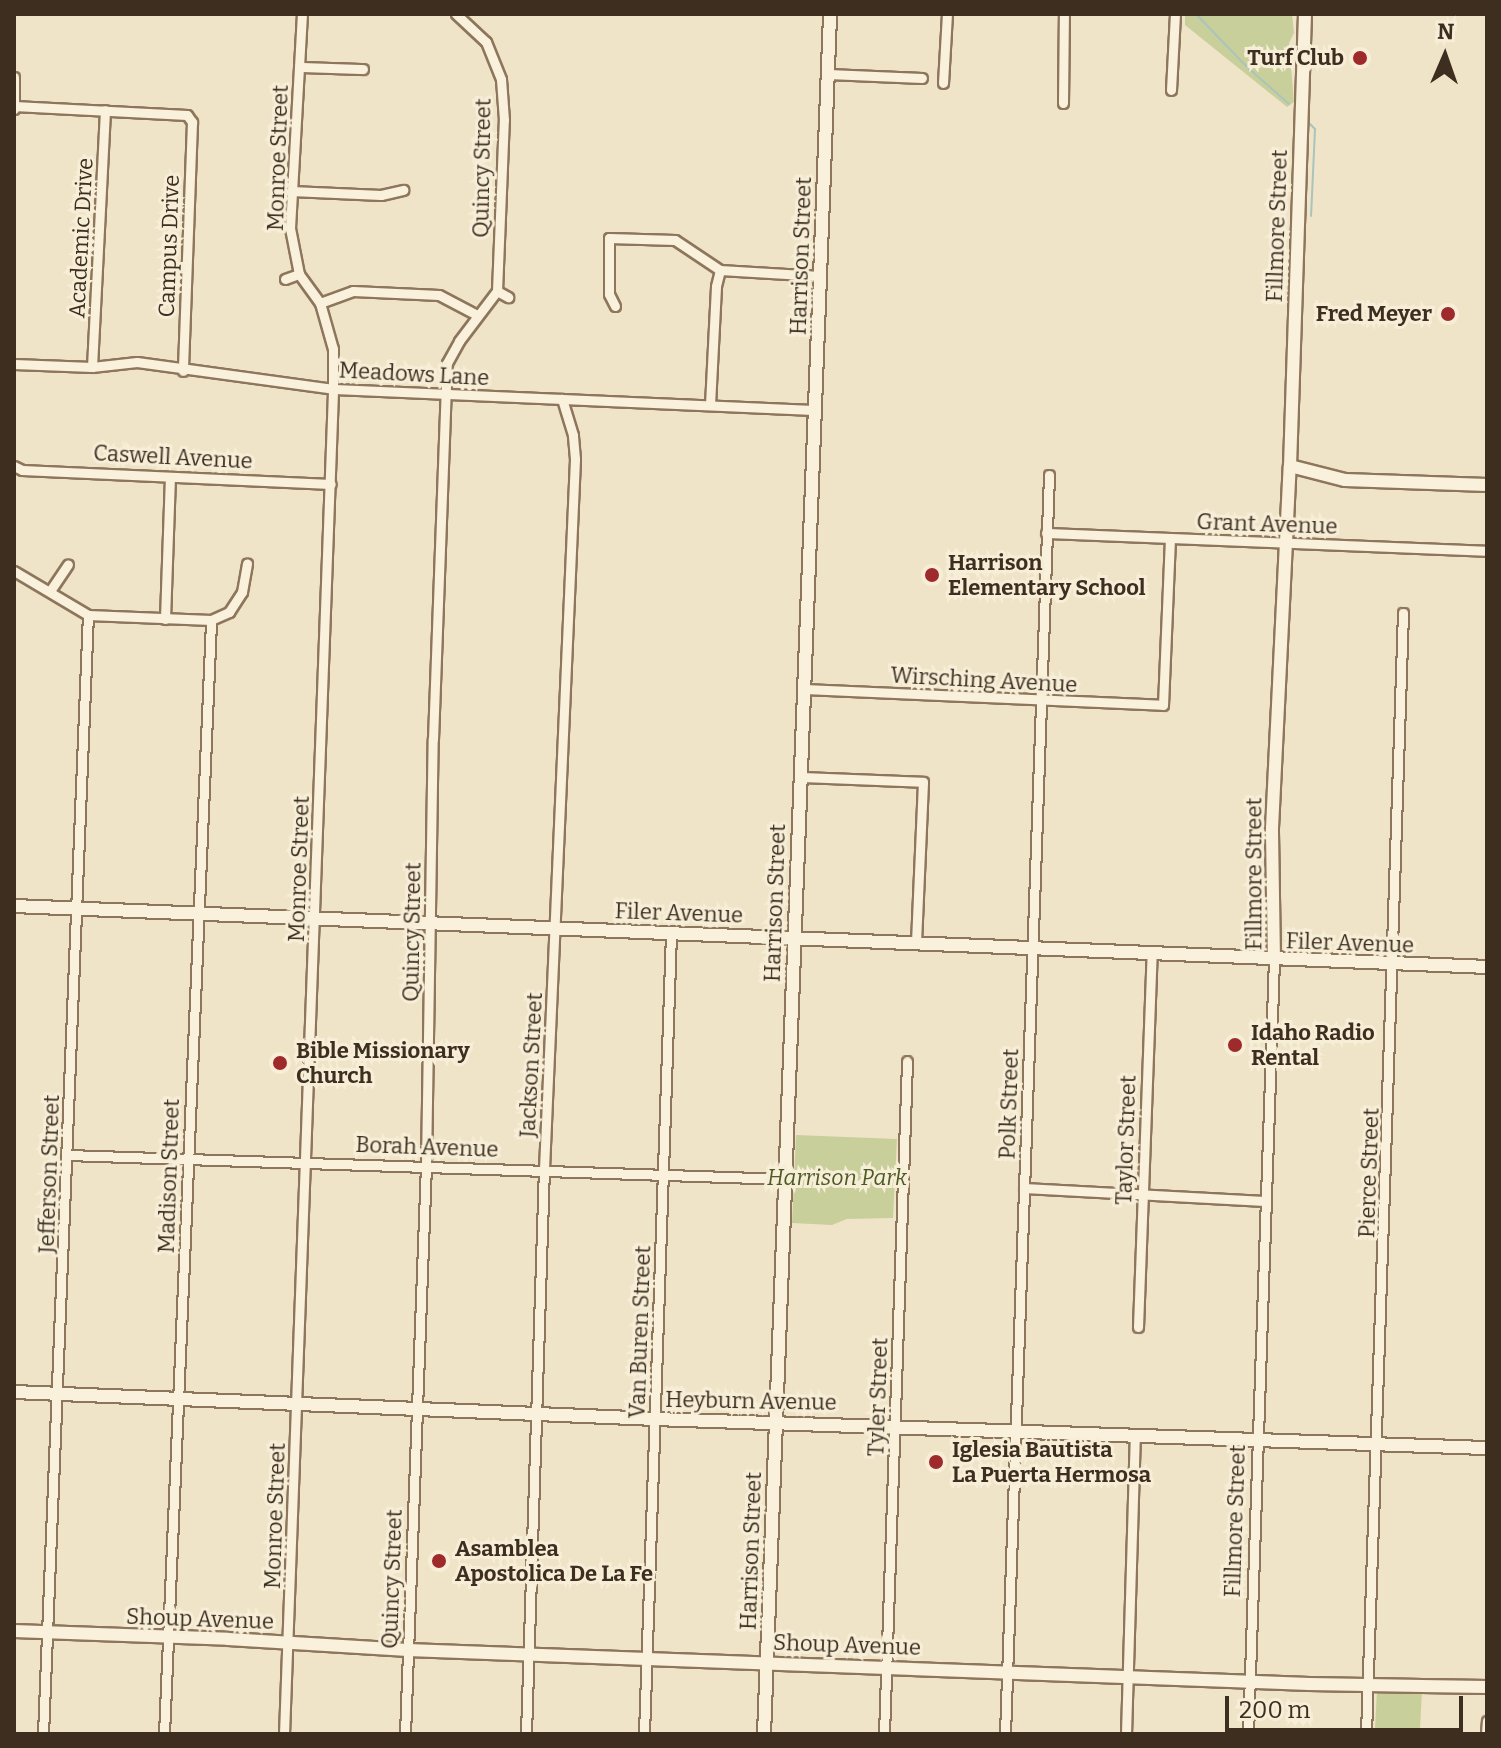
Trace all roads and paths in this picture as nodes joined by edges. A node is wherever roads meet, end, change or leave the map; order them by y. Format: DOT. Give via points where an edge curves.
graph roads {
  1 [pos="302,14"];
  2 [pos="456,14"];
  3 [pos="830,14"];
  4 [pos="947,14"];
  5 [pos="1064,14"];
  6 [pos="1175,14"];
  7 [pos="1305,14"];
  8 [pos="299,67"];
  9 [pos="363,69"];
  10 [pos="828,74"];
  11 [pos="14,77"];
  12 [pos="922,78"];
  13 [pos="943,83"];
  14 [pos="1171,90"];
  15 [pos="1063,103"];
  16 [pos="14,108"];
  17 [pos="105,110"];
  18 [pos="403,190"];
  19 [pos="291,191"];
  20 [pos="720,270"];
  21 [pos="299,274"];
  22 [pos="820,276"];
  23 [pos="285,279"];
  24 [pos="497,291"];
  25 [pos="508,297"];
  26 [pos="320,303"];
  27 [pos="615,306"];
  28 [pos="477,315"];
  29 [pos="14,364"];
  30 [pos="92,367"];
  31 [pos="183,371"];
  32 [pos="333,389"];
  33 [pos="445,394"];
  34 [pos="562,399"];
  35 [pos="710,405"];
  36 [pos="815,410"];
  37 [pos="14,466"];
  38 [pos="1290,466"];
  39 [pos="1049,475"];
  40 [pos="170,477"];
  41 [pos="331,484"];
  42 [pos="1487,485"];
  43 [pos="1046,533"];
  44 [pos="1170,538"];
  45 [pos="1285,542"];
  46 [pos="1487,551"];
  47 [pos="247,563"];
  48 [pos="68,564"];
  49 [pos="14,571"];
  50 [pos="50,591"];
  51 [pos="1403,613"];
  52 [pos="88,615"];
  53 [pos="165,619"];
  54 [pos="211,620"];
  55 [pos="803,689"];
  56 [pos="1042,701"];
  57 [pos="800,777"];
  58 [pos="14,906"];
  59 [pos="78,909"];
  60 [pos="198,914"];
  61 [pos="315,918"];
  62 [pos="430,923"];
  63 [pos="556,928"];
  64 [pos="671,932"];
  65 [pos="794,937"];
  66 [pos="916,943"];
  67 [pos="1033,949"];
  68 [pos="1152,954"];
  69 [pos="1274,960"];
  70 [pos="1394,964"];
  71 [pos="1487,967"];
  72 [pos="907,1061"];
  73 [pos="67,1155"];
  74 [pos="188,1160"];
  75 [pos="306,1163"];
  76 [pos="426,1165"];
  77 [pos="544,1169"];
  78 [pos="664,1174"];
  79 [pos="786,1179"];
  80 [pos="1024,1188"];
  81 [pos="1142,1194"];
  82 [pos="1265,1201"];
  83 [pos="1138,1327"];
  84 [pos="14,1392"];
  85 [pos="58,1393"];
  86 [pos="179,1400"];
  87 [pos="296,1404"];
  88 [pos="416,1408"];
  89 [pos="535,1412"];
  90 [pos="655,1419"];
  91 [pos="775,1421"];
  92 [pos="895,1427"];
  93 [pos="1014,1431"];
  94 [pos="1135,1436"];
  95 [pos="1257,1440"];
  96 [pos="1377,1446"];
  97 [pos="1487,1448"];
  98 [pos="14,1631"];
  99 [pos="47,1633"];
  100 [pos="167,1637"];
  101 [pos="288,1643"];
  102 [pos="408,1650"];
  103 [pos="529,1653"];
  104 [pos="646,1658"];
  105 [pos="767,1661"];
  106 [pos="885,1666"];
  107 [pos="1006,1671"];
  108 [pos="1128,1675"];
  109 [pos="1250,1681"];
  110 [pos="1368,1684"];
  111 [pos="1487,1687"];
  112 [pos="1487,1721"];
  113 [pos="43,1734"];
  114 [pos="164,1734"];
  115 [pos="284,1734"];
  116 [pos="405,1734"];
  117 [pos="526,1734"];
  118 [pos="644,1734"];
  119 [pos="764,1734"];
  120 [pos="884,1734"];
  121 [pos="1005,1734"];
  122 [pos="1126,1734"];
  123 [pos="1248,1734"];
  124 [pos="1366,1734"];
  125 [pos="1486,1734"];
  1 -- 8 [label="street, Monroe Street"];
  2 -- 24 [label="street, Quincy Street" via="486,42 501,79"];
  3 -- 10 [label="street, Harrison Street"];
  4 -- 13 [label="street"];
  5 -- 15 [label="street"];
  6 -- 14 [label="street"];
  7 -- 38 [label="street, Fillmore Street"];
  8 -- 9 [label="street"];
  8 -- 19 [label="street, Monroe Street"];
  10 -- 12 [label="street"];
  10 -- 22 [label="street, Harrison Street"];
  11 -- 16 [label="street"];
  16 -- 17 [label="street"];
  17 -- 30 [label="street, Academic Drive"];
  17 -- 31 [label="street, Campus Drive" via="187,115 192,122"];
  18 -- 19 [label="street" via="381,195"];
  19 -- 21 [label="street, Monroe Street" via="290,228"];
  20 -- 22 [label="street"];
  20 -- 27 [label="street" via="675,240 609,238 609,294"];
  20 -- 35 [label="street"];
  21 -- 23 [label="street"];
  21 -- 26 [label="street, Monroe Street"];
  22 -- 36 [label="street, Harrison Street"];
  24 -- 25 [label="street"];
  24 -- 28 [label="street, Quincy Street"];
  26 -- 28 [label="street" via="353,291 439,295"];
  26 -- 32 [label="street, Monroe Street" via="333,349"];
  28 -- 33 [label="street, Quincy Street" via="447,363"];
  29 -- 30 [label="street, Meadows Lane"];
  30 -- 31 [label="street, Meadows Lane" via="137,362"];
  31 -- 32 [label="street, Meadows Lane"];
  32 -- 33 [label="street, Meadows Lane"];
  32 -- 41 [label="street, Monroe Street"];
  33 -- 34 [label="street, Meadows Lane"];
  33 -- 62 [label="street, Quincy Street"];
  34 -- 35 [label="street, Meadows Lane"];
  34 -- 63 [label="street, Jackson Street" via="575,459"];
  35 -- 36 [label="street, Meadows Lane"];
  36 -- 55 [label="street, Harrison Street"];
  37 -- 40 [label="street, Caswell Avenue"];
  38 -- 42 [label="street" via="1345,480"];
  38 -- 45 [label="street, Fillmore Street"];
  39 -- 43 [label="street, Polk Street"];
  40 -- 41 [label="street, Caswell Avenue"];
  40 -- 53 [label="street"];
  41 -- 61 [label="street, Monroe Street"];
  43 -- 44 [label="street, Grant Avenue"];
  43 -- 56 [label="street, Polk Street"];
  44 -- 45 [label="street, Grant Avenue"];
  44 -- 56 [label="street, Wirsching Avenue" via="1163,705"];
  45 -- 46 [label="street, Grant Avenue"];
  45 -- 69 [label="street, Fillmore Street" via="1272,828"];
  47 -- 54 [label="street" via="242,592 229,612"];
  48 -- 50 [label="street"];
  49 -- 50 [label="street"];
  50 -- 52 [label="street"];
  51 -- 70 [label="street, Pierce Street"];
  52 -- 53 [label="street"];
  52 -- 59 [label="street, Jefferson Street"];
  53 -- 54 [label="street"];
  54 -- 60 [label="street, Madison Street"];
  55 -- 56 [label="street, Wirsching Avenue"];
  55 -- 57 [label="street, Harrison Street"];
  56 -- 67 [label="street, Polk Street"];
  57 -- 65 [label="street, Harrison Street"];
  57 -- 66 [label="street" via="923,782"];
  58 -- 59 [label="street, Filer Avenue"];
  59 -- 60 [label="street, Filer Avenue"];
  59 -- 73 [label="street, Jefferson Street"];
  60 -- 61 [label="street, Filer Avenue"];
  60 -- 74 [label="street, Madison Street"];
  61 -- 62 [label="street, Filer Avenue"];
  61 -- 75 [label="street, Monroe Street"];
  62 -- 63 [label="street, Filer Avenue"];
  62 -- 76 [label="street, Quincy Street"];
  63 -- 64 [label="street, Filer Avenue"];
  63 -- 77 [label="street, Jackson Street"];
  64 -- 65 [label="street, Filer Avenue"];
  64 -- 78 [label="street, Van Buren Street"];
  65 -- 66 [label="street, Filer Avenue"];
  65 -- 79 [label="street, Harrison Street"];
  66 -- 67 [label="street, Filer Avenue"];
  67 -- 68 [label="street, Filer Avenue"];
  67 -- 80 [label="street, Polk Street"];
  68 -- 69 [label="street, Filer Avenue"];
  68 -- 81 [label="street, Taylor Street"];
  69 -- 70 [label="street, Filer Avenue"];
  69 -- 82 [label="street, Fillmore Street"];
  70 -- 71 [label="street, Filer Avenue"];
  70 -- 96 [label="street, Pierce Street"];
  72 -- 92 [label="street, Tyler Street"];
  73 -- 74 [label="street, Borah Avenue"];
  73 -- 85 [label="street, Jefferson Street"];
  74 -- 75 [label="street, Borah Avenue"];
  74 -- 86 [label="street, Madison Street"];
  75 -- 76 [label="street, Borah Avenue"];
  75 -- 87 [label="street, Monroe Street"];
  76 -- 77 [label="street, Borah Avenue"];
  76 -- 88 [label="street, Quincy Street"];
  77 -- 78 [label="street, Borah Avenue"];
  77 -- 89 [label="street, Jackson Street"];
  78 -- 79 [label="street, Borah Avenue"];
  78 -- 90 [label="street, Van Buren Street"];
  79 -- 91 [label="street, Harrison Street"];
  80 -- 81 [label="street"];
  80 -- 93 [label="street, Polk Street"];
  81 -- 82 [label="street"];
  81 -- 83 [label="street, Taylor Street"];
  82 -- 95 [label="street, Fillmore Street"];
  84 -- 85 [label="street, Heyburn Avenue"];
  85 -- 86 [label="street, Heyburn Avenue"];
  85 -- 99 [label="street, Jefferson Street"];
  86 -- 87 [label="street, Heyburn Avenue"];
  86 -- 100 [label="street, Madison Street"];
  87 -- 88 [label="street, Heyburn Avenue"];
  87 -- 101 [label="street, Monroe Street"];
  88 -- 89 [label="street, Heyburn Avenue"];
  88 -- 102 [label="street, Quincy Street"];
  89 -- 90 [label="street, Heyburn Avenue"];
  89 -- 103 [label="street, Jackson Street"];
  90 -- 91 [label="street, Heyburn Avenue"];
  90 -- 104 [label="street, Van Buren Street"];
  91 -- 92 [label="street, Heyburn Avenue"];
  91 -- 105 [label="street, Harrison Street"];
  92 -- 93 [label="street, Heyburn Avenue"];
  92 -- 106 [label="street, Tyler Street"];
  93 -- 94 [label="street, Heyburn Avenue"];
  93 -- 107 [label="street, Polk Street"];
  94 -- 95 [label="street, Heyburn Avenue"];
  94 -- 108 [label="street"];
  95 -- 96 [label="street, Heyburn Avenue"];
  95 -- 109 [label="street, Fillmore Street"];
  96 -- 97 [label="street, Heyburn Avenue"];
  96 -- 110 [label="street, Pierce Street"];
  98 -- 99 [label="street, Shoup Avenue"];
  99 -- 100 [label="street, Shoup Avenue"];
  99 -- 113 [label="street, Jefferson Street"];
  100 -- 101 [label="street, Shoup Avenue"];
  100 -- 114 [label="street, Madison Street"];
  101 -- 102 [label="street, Shoup Avenue"];
  101 -- 115 [label="street, Monroe Street"];
  102 -- 103 [label="street, Shoup Avenue"];
  102 -- 116 [label="street, Quincy Street"];
  103 -- 104 [label="street, Shoup Avenue"];
  103 -- 117 [label="street, Jackson Street"];
  104 -- 105 [label="street, Shoup Avenue"];
  104 -- 118 [label="street, Van Buren Street"];
  105 -- 106 [label="street, Shoup Avenue"];
  105 -- 119 [label="street, Harrison Street"];
  106 -- 107 [label="street, Shoup Avenue"];
  106 -- 120 [label="street, Tyler Street"];
  107 -- 108 [label="street, Shoup Avenue"];
  107 -- 121 [label="street, Polk Street"];
  108 -- 109 [label="street, Shoup Avenue"];
  108 -- 122 [label="street"];
  109 -- 110 [label="street, Shoup Avenue"];
  109 -- 123 [label="street, Fillmore Street"];
  110 -- 111 [label="street, Shoup Avenue"];
  110 -- 124 [label="street, Pierce Street"];
  112 -- 125 [label="street"];
}
